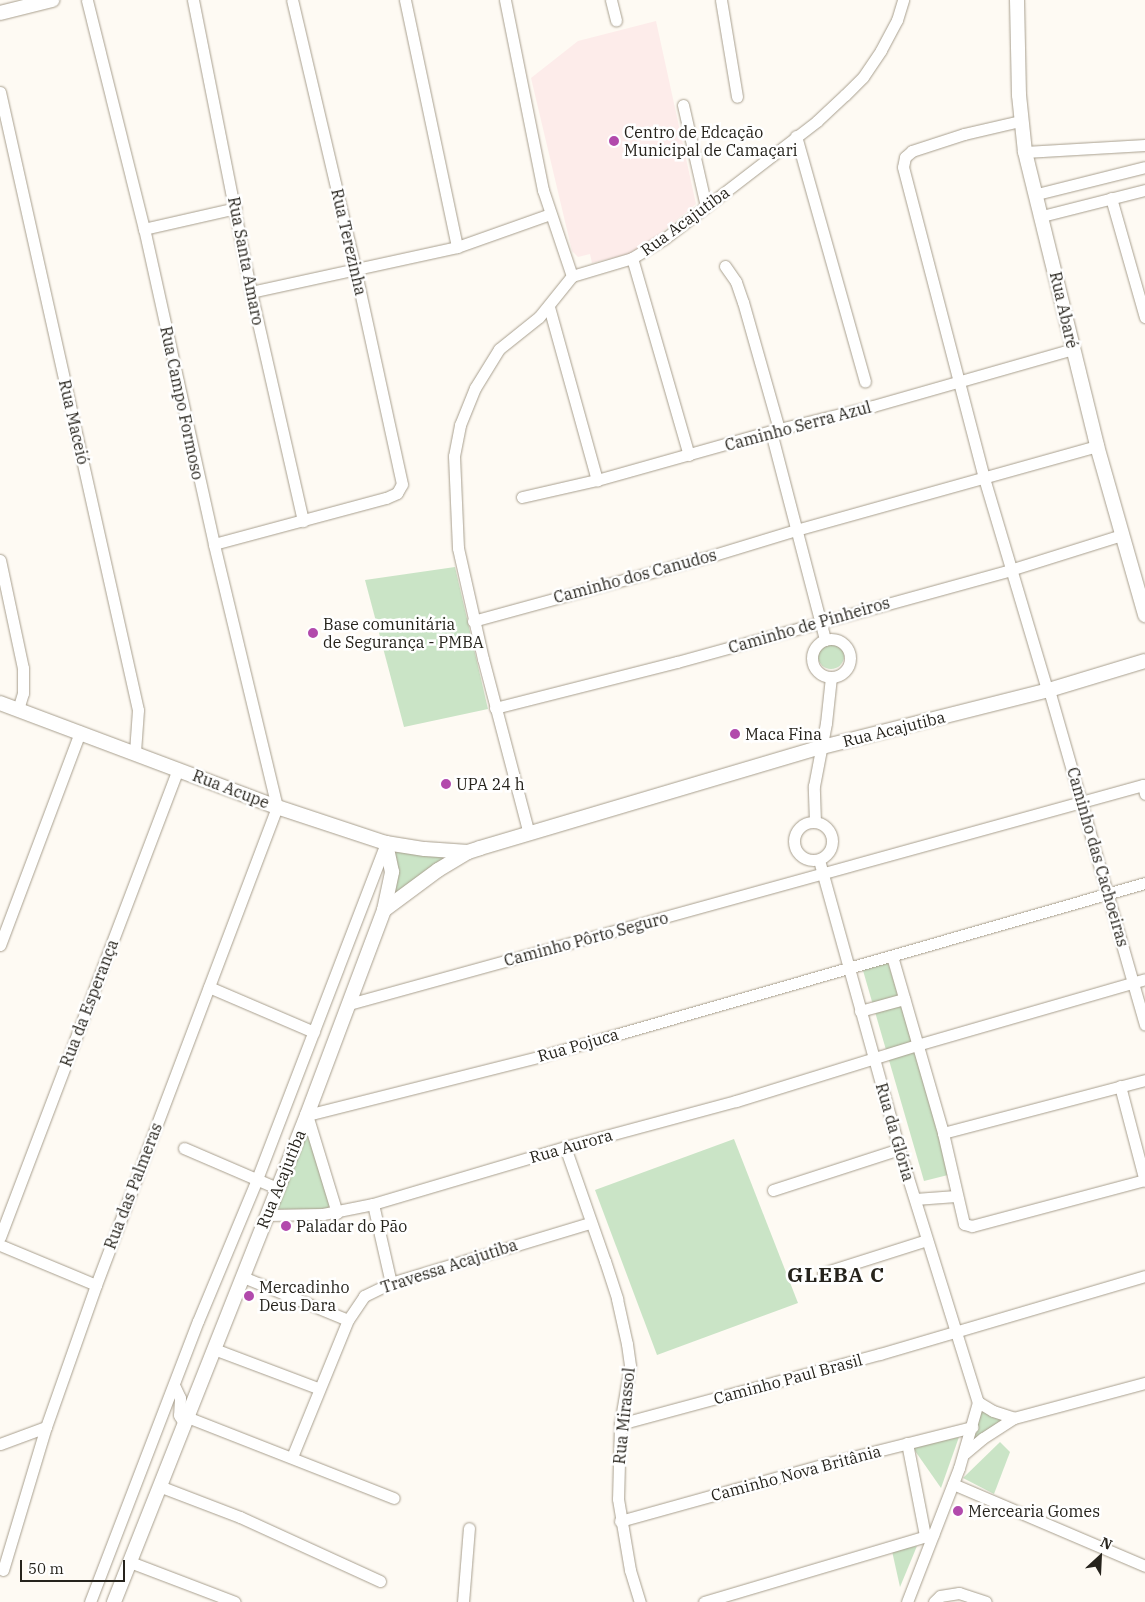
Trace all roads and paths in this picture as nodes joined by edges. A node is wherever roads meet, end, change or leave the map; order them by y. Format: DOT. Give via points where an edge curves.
graph roads {
  1 [pos="52,0"];
  2 [pos="87,0"];
  3 [pos="193,0"];
  4 [pos="292,0"];
  5 [pos="405,0"];
  6 [pos="505,0"];
  7 [pos="612,0"];
  8 [pos="721,0"];
  9 [pos="903,0"];
  10 [pos="1017,0"];
  11 [pos="0,13"];
  12 [pos="616,20"];
  13 [pos="0,92"];
  14 [pos="737,97"];
  15 [pos="683,105"];
  16 [pos="1020,121"];
  17 [pos="796,136"];
  18 [pos="1145,145"];
  19 [pos="1025,152"];
  20 [pos="1145,167"];
  21 [pos="1145,190"];
  22 [pos="1037,194"];
  23 [pos="1111,198"];
  24 [pos="706,206"];
  25 [pos="236,208"];
  26 [pos="550,214"];
  27 [pos="1042,216"];
  28 [pos="144,229"];
  29 [pos="457,247"];
  30 [pos="632,258"];
  31 [pos="725,266"];
  32 [pos="355,268"];
  33 [pos="572,276"];
  34 [pos="251,292"];
  35 [pos="549,307"];
  36 [pos="1145,317"];
  37 [pos="1073,348"];
  38 [pos="865,381"];
  39 [pos="959,382"];
  40 [pos="775,430"];
  41 [pos="1097,446"];
  42 [pos="689,455"];
  43 [pos="984,478"];
  44 [pos="596,480"];
  45 [pos="522,497"];
  46 [pos="303,521"];
  47 [pos="796,530"];
  48 [pos="1122,535"];
  49 [pos="214,544"];
  50 [pos="0,560"];
  51 [pos="1010,570"];
  52 [pos="1145,614"];
  53 [pos="473,621"];
  54 [pos="819,622"];
  55 [pos="825,640"];
  56 [pos="1145,661"];
  57 [pos="830,677"];
  58 [pos="1048,690"];
  59 [pos="0,703"];
  60 [pos="495,708"];
  61 [pos="18,709"];
  62 [pos="80,732"];
  63 [pos="822,747"];
  64 [pos="135,752"];
  65 [pos="178,769"];
  66 [pos="1144,789"];
  67 [pos="1082,802"];
  68 [pos="277,807"];
  69 [pos="815,822"];
  70 [pos="529,834"];
  71 [pos="386,844"];
  72 [pos="468,852"];
  73 [pos="819,860"];
  74 [pos="822,874"];
  75 [pos="1145,883"];
  76 [pos="1108,895"];
  77 [pos="384,910"];
  78 [pos="0,945"];
  79 [pos="892,956"];
  80 [pos="848,968"];
  81 [pos="1145,979"];
  82 [pos="1134,983"];
  83 [pos="209,987"];
  84 [pos="904,999"];
  85 [pos="349,1004"];
  86 [pos="860,1011"];
  87 [pos="1145,1025"];
  88 [pos="314,1032"];
  89 [pos="917,1045"];
  90 [pos="874,1060"];
  91 [pos="1145,1080"];
  92 [pos="1120,1086"];
  93 [pos="307,1115"];
  94 [pos="943,1133"];
  95 [pos="564,1147"];
  96 [pos="184,1148"];
  97 [pos="899,1149"];
  98 [pos="257,1179"];
  99 [pos="1145,1180"];
  100 [pos="277,1188"];
  101 [pos="773,1190"];
  102 [pos="956,1196"];
  103 [pos="915,1199"];
  104 [pos="373,1204"];
  105 [pos="337,1213"];
  106 [pos="267,1215"];
  107 [pos="590,1223"];
  108 [pos="0,1238"];
  109 [pos="927,1240"];
  110 [pos="0,1245"];
  111 [pos="823,1273"];
  112 [pos="1145,1276"];
  113 [pos="243,1277"];
  114 [pos="391,1283"];
  115 [pos="96,1285"];
  116 [pos="348,1320"];
  117 [pos="955,1332"];
  118 [pos="214,1349"];
  119 [pos="1145,1383"];
  120 [pos="174,1385"];
  121 [pos="318,1388"];
  122 [pos="978,1402"];
  123 [pos="1014,1418"];
  124 [pos="186,1420"];
  125 [pos="620,1424"];
  126 [pos="972,1427"];
  127 [pos="46,1428"];
  128 [pos="907,1443"];
  129 [pos="0,1444"];
  130 [pos="965,1453"];
  131 [pos="292,1457"];
  132 [pos="953,1484"];
  133 [pos="159,1486"];
  134 [pos="394,1498"];
  135 [pos="620,1521"];
  136 [pos="469,1528"];
  137 [pos="929,1535"];
  138 [pos="130,1562"];
  139 [pos="1145,1566"];
  140 [pos="3,1570"];
  141 [pos="380,1581"];
  142 [pos="90,1602"];
  143 [pos="114,1602"];
  144 [pos="235,1602"];
  145 [pos="463,1602"];
  146 [pos="640,1602"];
  147 [pos="704,1602"];
  148 [pos="908,1602"];
  149 [pos="934,1602"];
  150 [pos="986,1602"];
  1 -- 11 [label="street"];
  2 -- 28 [label="street, Rua Campo Formoso"];
  3 -- 25 [label="street, Rua Santa Amaro"];
  4 -- 32 [label="street, Rua Terezinha"];
  5 -- 29 [label="street"];
  6 -- 26 [label="street"];
  7 -- 12 [label="street"];
  8 -- 14 [label="street"];
  9 -- 17 [label="street, Rua Acajutiba" via="891,31 863,78"];
  10 -- 16 [label="street, Rua Abaré"];
  13 -- 64 [label="street, Rua Maceió" via="138,710"];
  15 -- 24 [label="street"];
  16 -- 19 [label="street, Rua Abaré"];
  16 -- 39 [label="street, Caminho das Cachoeiras" via="964,134 912,151 905,157 903,167"];
  17 -- 24 [label="street, Rua Acajutiba"];
  17 -- 38 [label="street"];
  18 -- 19 [label="street"];
  19 -- 22 [label="street, Rua Abaré"];
  20 -- 22 [label="street"];
  21 -- 23 [label="street"];
  22 -- 27 [label="street, Rua Abaré"];
  23 -- 27 [label="street"];
  23 -- 36 [label="street"];
  24 -- 30 [label="street, Rua Acajutiba" via="664,239"];
  25 -- 28 [label="street"];
  25 -- 34 [label="street, Rua Santa Amaro"];
  26 -- 29 [label="street"];
  26 -- 33 [label="street"];
  27 -- 37 [label="street, Rua Abaré"];
  28 -- 49 [label="street, Rua Campo Formoso"];
  29 -- 32 [label="street"];
  30 -- 33 [label="street, Rua Acajutiba"];
  30 -- 42 [label="street"];
  31 -- 40 [label="street" via="736,282 743,302"];
  32 -- 34 [label="street"];
  32 -- 46 [label="street, Rua Terezinha" via="401,490 392,496"];
  33 -- 35 [label="street"];
  34 -- 46 [label="street, Rua Santa Amaro"];
  35 -- 44 [label="street"];
  35 -- 53 [label="street" via="493,356 475,388 456,442 456,528"];
  37 -- 39 [label="street, Caminho Serra Azul"];
  37 -- 41 [label="street, Rua Abaré"];
  39 -- 40 [label="street, Caminho Serra Azul"];
  39 -- 43 [label="street, Caminho das Cachoeiras"];
  40 -- 42 [label="street, Caminho Serra Azul"];
  40 -- 47 [label="street"];
  41 -- 43 [label="street, Caminho dos Canudos"];
  41 -- 48 [label="street, Rua Abaré"];
  42 -- 44 [label="street, Caminho Serra Azul"];
  43 -- 47 [label="street, Caminho dos Canudos"];
  43 -- 51 [label="street, Caminho das Cachoeiras"];
  44 -- 45 [label="street, Caminho Serra Azul"];
  46 -- 49 [label="street"];
  47 -- 53 [label="street, Caminho dos Canudos"];
  47 -- 54 [label="street"];
  48 -- 51 [label="street, Caminho de Pinheiros"];
  48 -- 52 [label="street, Rua Abaré"];
  49 -- 68 [label="street, Rua Campo Formoso"];
  50 -- 61 [label="street" via="23,668 23,693"];
  51 -- 54 [label="street, Caminho de Pinheiros"];
  51 -- 58 [label="street, Caminho das Cachoeiras"];
  53 -- 60 [label="street"];
  54 -- 55 [label="street"];
  54 -- 60 [label="street, Caminho de Pinheiros" via="581,688"];
  55 -- 57 [label="street" via="818,644 812,657 817,671"];
  55 -- 57 [label="street" via="845,645 850,659 844,672"];
  56 -- 58 [label="street, Rua Acajutiba"];
  57 -- 63 [label="street"];
  58 -- 63 [label="street, Rua Acajutiba"];
  58 -- 67 [label="street, Caminho das Cachoeiras"];
  59 -- 61 [label="street, Rua Acupe"];
  60 -- 70 [label="street"];
  61 -- 62 [label="street, Rua Acupe"];
  62 -- 64 [label="street, Rua Acupe"];
  62 -- 78 [label="street"];
  63 -- 69 [label="street" via="814,786"];
  63 -- 70 [label="street, Rua Acajutiba"];
  64 -- 65 [label="street, Rua Acupe"];
  65 -- 68 [label="street, Rua Acupe"];
  65 -- 108 [label="street, Rua da Esperança"];
  66 -- 67 [label="street, Caminho Pôrto Seguro"];
  67 -- 74 [label="street, Caminho Pôrto Seguro"];
  67 -- 76 [label="street, Caminho das Cachoeiras"];
  68 -- 71 [label="street, Rua Acupe"];
  68 -- 83 [label="street, Rua das Palmeras"];
  69 -- 73 [label="street" via="827,827 833,839 829,852"];
  69 -- 73 [label="street" via="802,825 794,842 800,854"];
  70 -- 72 [label="street, Rua Acajutiba"];
  71 -- 72 [label="street, Rua Acupe"];
  71 -- 77 [label="street" via="392,872"];
  71 -- 88 [label="street"];
  72 -- 77 [label="street, Rua Acajutiba" via="422,880"];
  73 -- 74 [label="street, Rua da Glória"];
  74 -- 80 [label="street, Rua da Glória"];
  74 -- 85 [label="street, Caminho Pôrto Seguro"];
  75 -- 76 [label="street, Rua Pojuca"];
  76 -- 79 [label="street, Rua Pojuca"];
  76 -- 82 [label="street, Caminho das Cachoeiras"];
  77 -- 85 [label="street, Rua Acajutiba"];
  79 -- 80 [label="street, Rua Pojuca"];
  79 -- 84 [label="street"];
  80 -- 86 [label="street, Rua da Glória"];
  80 -- 93 [label="street, Rua Pojuca" via="490,1070"];
  81 -- 82 [label="street, Rua Aurora"];
  82 -- 87 [label="street, Caminho das Cachoeiras"];
  82 -- 89 [label="street, Rua Aurora"];
  83 -- 88 [label="street"];
  83 -- 115 [label="street, Rua das Palmeras"];
  84 -- 86 [label="street"];
  84 -- 89 [label="street"];
  85 -- 93 [label="street, Rua Acajutiba"];
  86 -- 90 [label="street, Rua da Glória"];
  88 -- 98 [label="street"];
  89 -- 90 [label="street, Rua Aurora"];
  89 -- 94 [label="street"];
  90 -- 95 [label="street, Rua Aurora"];
  90 -- 97 [label="street, Rua da Glória"];
  91 -- 92 [label="street"];
  92 -- 94 [label="street"];
  92 -- 99 [label="street"];
  93 -- 100 [label="street, Rua Acajutiba"];
  93 -- 105 [label="street"];
  94 -- 102 [label="street"];
  95 -- 104 [label="street, Rua Aurora"];
  95 -- 107 [label="street, Rua Mirassol"];
  96 -- 98 [label="street"];
  97 -- 101 [label="street"];
  97 -- 103 [label="street, Rua da Glória"];
  98 -- 100 [label="street"];
  98 -- 120 [label="street"];
  99 -- 102 [label="street" via="972,1226 962,1222"];
  100 -- 106 [label="street, Rua Acajutiba"];
  102 -- 103 [label="street"];
  103 -- 109 [label="street, Rua da Glória"];
  104 -- 105 [label="street, Rua Aurora"];
  104 -- 114 [label="street"];
  105 -- 106 [label="street, Rua Aurora"];
  106 -- 113 [label="street, Rua Acajutiba"];
  107 -- 114 [label="street, Travessa Acajutiba"];
  107 -- 125 [label="street, Rua Mirassol" via="617,1299 628,1344 629,1375"];
  109 -- 111 [label="street"];
  109 -- 117 [label="street, Rua da Glória"];
  110 -- 115 [label="street"];
  112 -- 117 [label="street, Caminho Paul Brasil"];
  113 -- 116 [label="street"];
  113 -- 118 [label="street, Rua Acajutiba"];
  114 -- 116 [label="street, Travessa Acajutiba" via="364,1296"];
  115 -- 127 [label="street, Rua das Palmeras"];
  116 -- 121 [label="street, Travessa Acajutiba"];
  117 -- 122 [label="street, Rua da Glória"];
  117 -- 125 [label="street, Caminho Paul Brasil"];
  118 -- 121 [label="street"];
  118 -- 124 [label="street, Rua Acajutiba"];
  119 -- 123 [label="street"];
  120 -- 124 [label="street" via="180,1398 179,1415"];
  120 -- 142 [label="street"];
  121 -- 131 [label="street, Travessa Acajutiba"];
  122 -- 123 [label="street"];
  122 -- 126 [label="street"];
  123 -- 130 [label="street"];
  124 -- 131 [label="street"];
  124 -- 133 [label="street, Rua Acajutiba"];
  125 -- 135 [label="street, Rua Mirassol"];
  126 -- 128 [label="street, Caminho Nova Britânia"];
  126 -- 130 [label="street"];
  127 -- 129 [label="street"];
  127 -- 140 [label="street, Rua das Palmeras"];
  128 -- 135 [label="street, Caminho Nova Britânia"];
  128 -- 137 [label="street"];
  130 -- 132 [label="street"];
  131 -- 134 [label="street"];
  132 -- 137 [label="street"];
  132 -- 139 [label="street"];
  133 -- 138 [label="street, Rua Acajutiba"];
  133 -- 141 [label="street" via="240,1518"];
  135 -- 146 [label="street, Rua Mirassol"];
  136 -- 145 [label="street"];
  137 -- 147 [label="street"];
  137 -- 148 [label="street"];
  138 -- 143 [label="street, Rua Acajutiba"];
  138 -- 144 [label="street"];
  149 -- 150 [label="street" via="940,1596 958,1593"];
}
